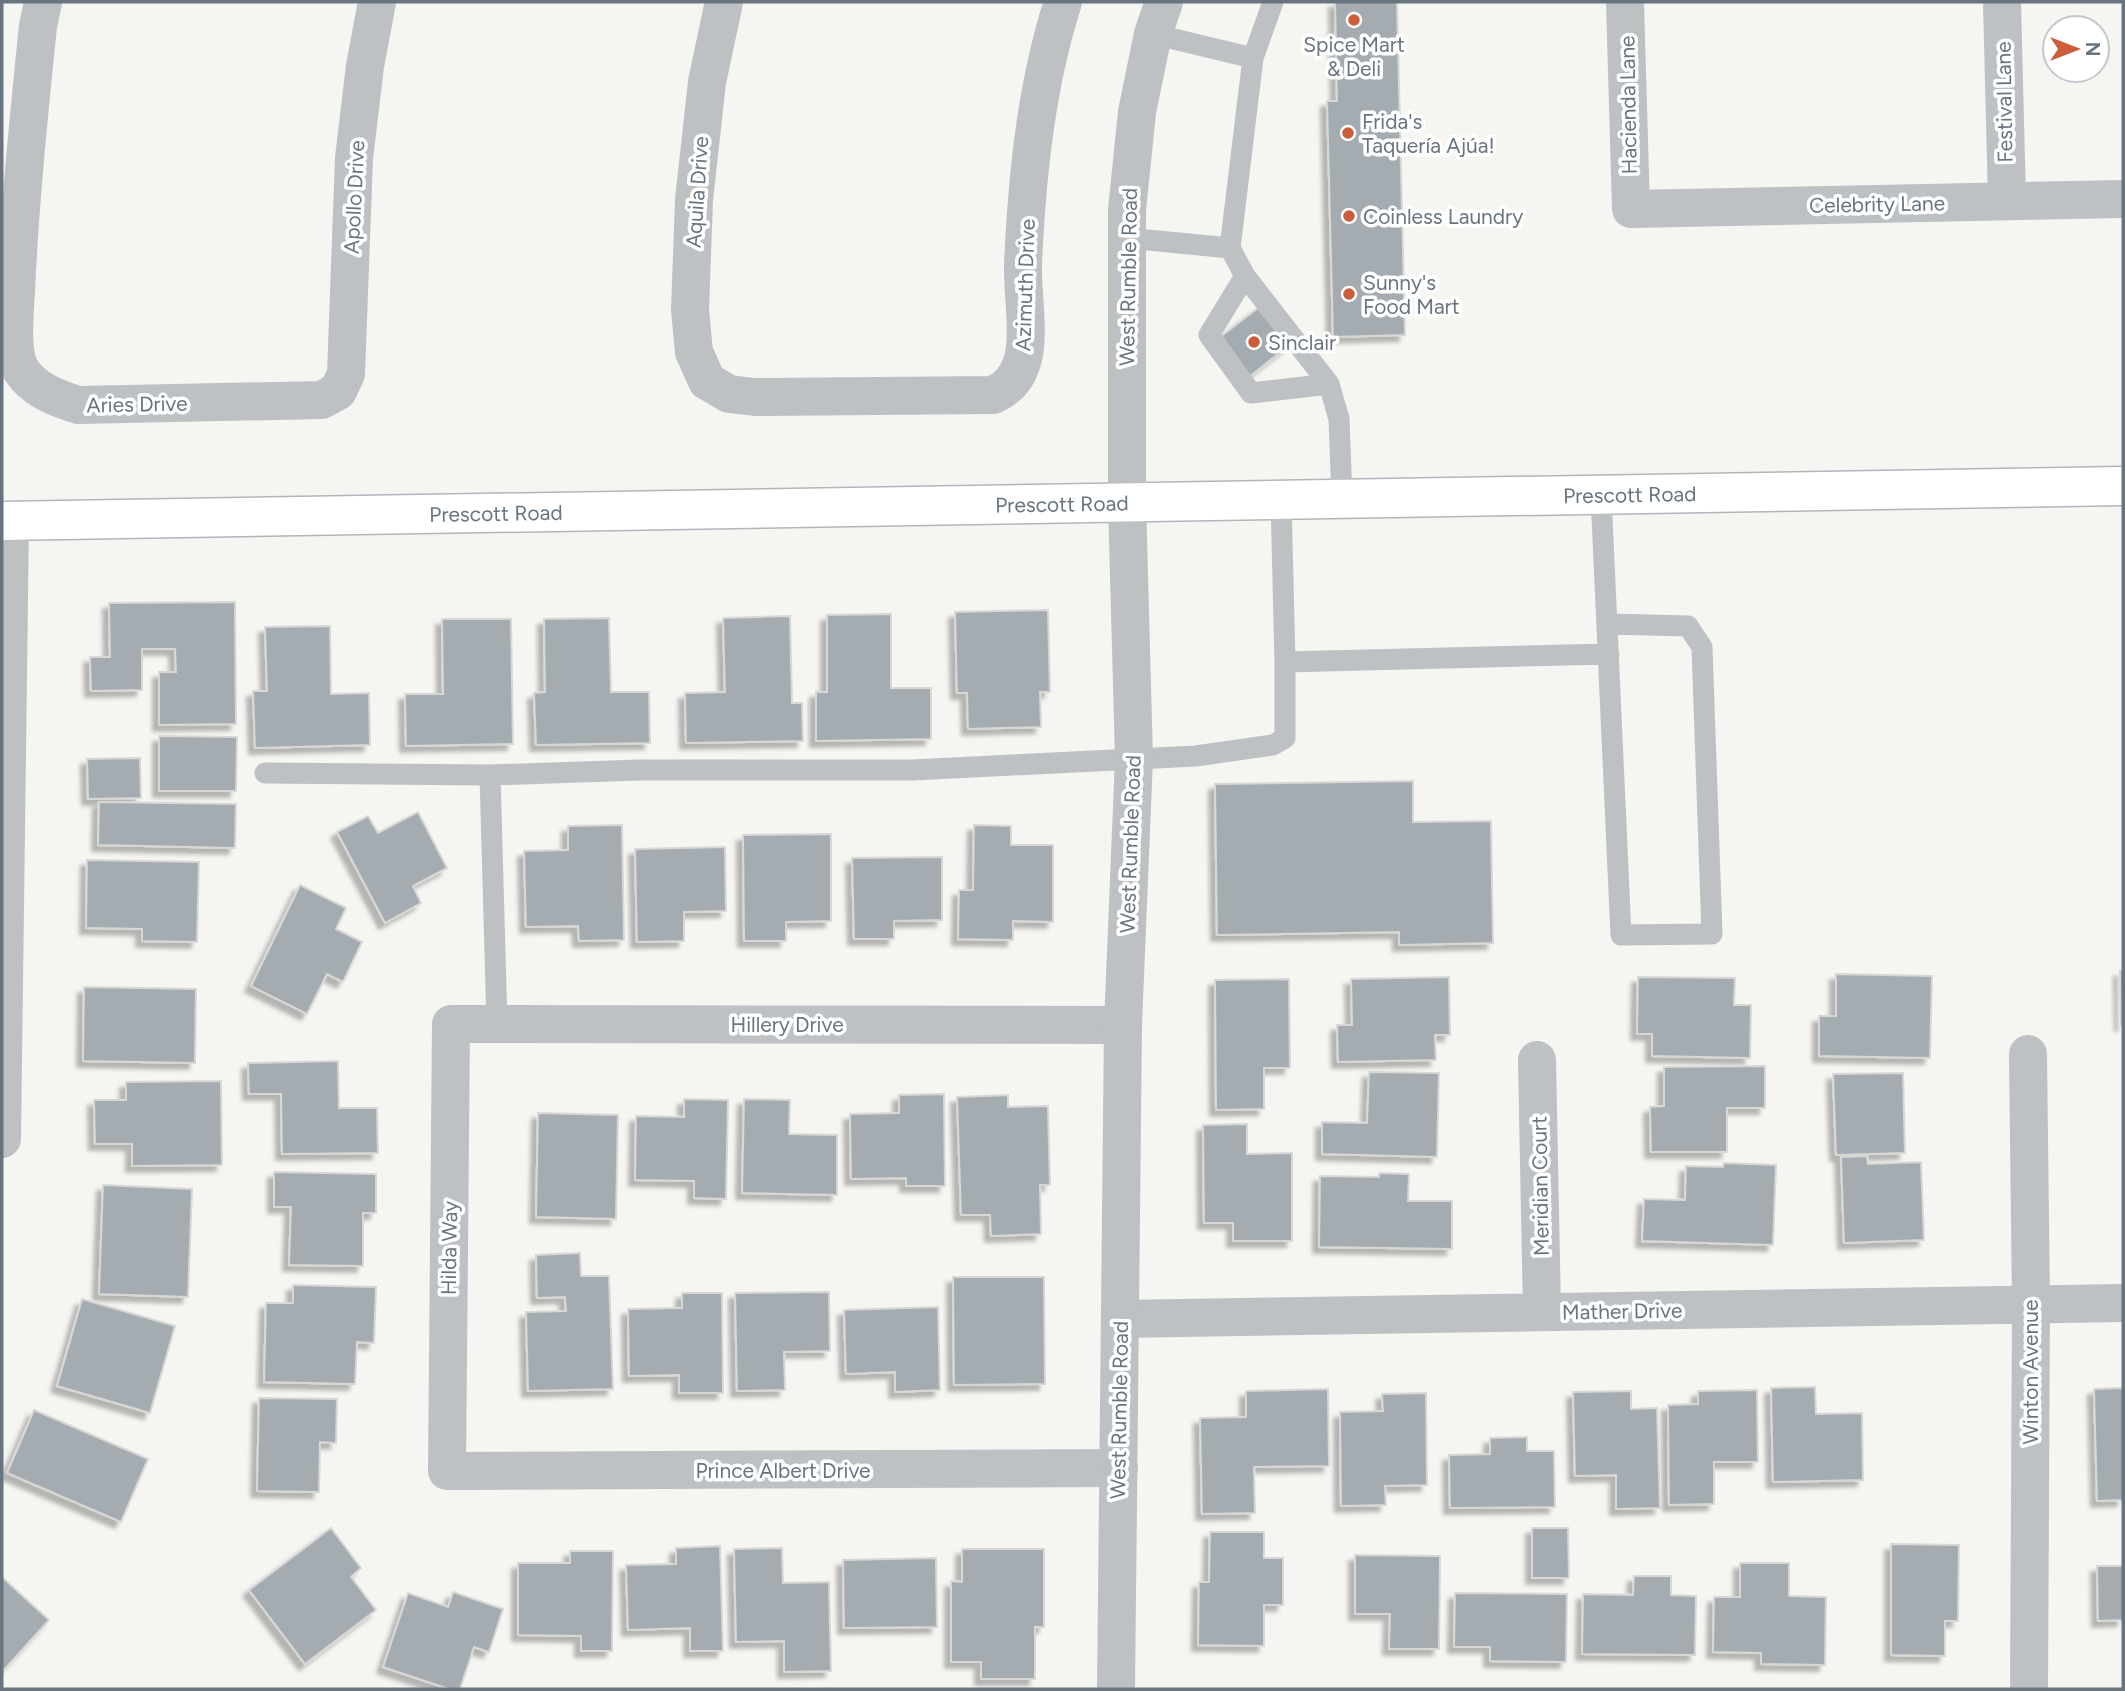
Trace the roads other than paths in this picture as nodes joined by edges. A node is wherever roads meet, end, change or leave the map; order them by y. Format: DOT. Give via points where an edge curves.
graph roads {
  1 [pos="43,2"];
  2 [pos="377,2"];
  3 [pos="724,2"];
  4 [pos="1063,2"];
  5 [pos="1273,2"];
  6 [pos="1625,2"];
  7 [pos="2002,2"];
  8 [pos="1158,18"];
  9 [pos="1252,58"];
  10 [pos="2123,199"];
  11 [pos="2007,201"];
  12 [pos="1631,209"];
  13 [pos="1126,238"];
  14 [pos="1230,248"];
  15 [pos="1245,275"];
  16 [pos="707,381"];
  17 [pos="1329,384"];
  18 [pos="338,391"];
  19 [pos="2123,486"];
  20 [pos="1601,495"];
  21 [pos="1342,499"];
  22 [pos="1281,500"];
  23 [pos="1126,502"];
  24 [pos="6,521"];
  25 [pos="1608,624"];
  26 [pos="1609,654"];
  27 [pos="1285,662"];
  28 [pos="1134,758"];
  29 [pos="265,773"];
  30 [pos="491,775"];
  31 [pos="4,838"];
  32 [pos="451,1024"];
  33 [pos="497,1024"];
  34 [pos="1123,1025"];
  35 [pos="2028,1054"];
  36 [pos="1537,1060"];
  37 [pos="2,1139"];
  38 [pos="2123,1303"];
  39 [pos="2031,1305"];
  40 [pos="1542,1312"];
  41 [pos="1120,1319"];
  42 [pos="1119,1468"];
  43 [pos="447,1471"];
  44 [pos="1116,1689"];
  45 [pos="2029,1689"];
  1 -- 18 [label="street, Aries Drive" via="19,215 15,340 20,368 35,386 78,405 322,400"];
  2 -- 18 [label="street, Apollo Drive" via="354,158 345,374"];
  3 -- 16 [label="street, Aquila Drive" via="707,82 694,200 690,310 694,352"];
  4 -- 16 [label="street, Azimuth Drive" via="1038,104 1029,181 1023,266 1025,344 1021,365 1007,389 993,395 755,397 729,394"];
  5 -- 9 [label="lane"];
  6 -- 12 [label="street, Hacienda Lane"];
  7 -- 11 [label="street, Festival Lane"];
  8 -- 9 [label="lane"];
  8 -- 13 [label="street, West Rumble Road" via="1137,112"];
  9 -- 14 [label="lane"];
  10 -- 11 [label="street, Celebrity Lane"];
  11 -- 12 [label="street, Celebrity Lane"];
  13 -- 14 [label="lane"];
  13 -- 23 [label="street, West Rumble Road"];
  14 -- 15 [label="lane"];
  15 -- 17 [label="lane"];
  15 -- 17 [label="lane" via="1209,335 1251,393"];
  17 -- 21 [label="lane" via="1339,419"];
  19 -- 20 [label="main road, Prescott Road"];
  20 -- 21 [label="main road, Prescott Road"];
  20 -- 25 [label="lane"];
  21 -- 22 [label="main road, Prescott Road"];
  22 -- 23 [label="main road, Prescott Road"];
  22 -- 27 [label="lane"];
  23 -- 24 [label="main road, Prescott Road"];
  23 -- 28 [label="street, West Rumble Road"];
  24 -- 31 [label="street"];
  25 -- 26 [label="lane"];
  25 -- 26 [label="lane" via="1688,626 1702,647 1712,934 1622,935"];
  26 -- 27 [label="lane"];
  27 -- 28 [label="lane" via="1284,738 1273,745 1196,756"];
  28 -- 30 [label="lane" via="912,770"];
  28 -- 34 [label="street, West Rumble Road"];
  29 -- 30 [label="lane"];
  30 -- 33 [label="lane"];
  31 -- 37 [label="street"];
  32 -- 33 [label="street, Hillery Drive"];
  32 -- 43 [label="street, Hilda Way"];
  33 -- 34 [label="street, Hillery Drive"];
  34 -- 41 [label="street, West Rumble Road"];
  35 -- 39 [label="street, Winton Avenue"];
  36 -- 40 [label="street, Meridian Court"];
  38 -- 39 [label="street, Mather Drive"];
  39 -- 40 [label="street, Mather Drive"];
  39 -- 45 [label="street, Winton Avenue"];
  40 -- 41 [label="street, Mather Drive"];
  41 -- 42 [label="street, West Rumble Road"];
  42 -- 43 [label="street, Prince Albert Drive"];
  42 -- 44 [label="street, West Rumble Road"];
}
